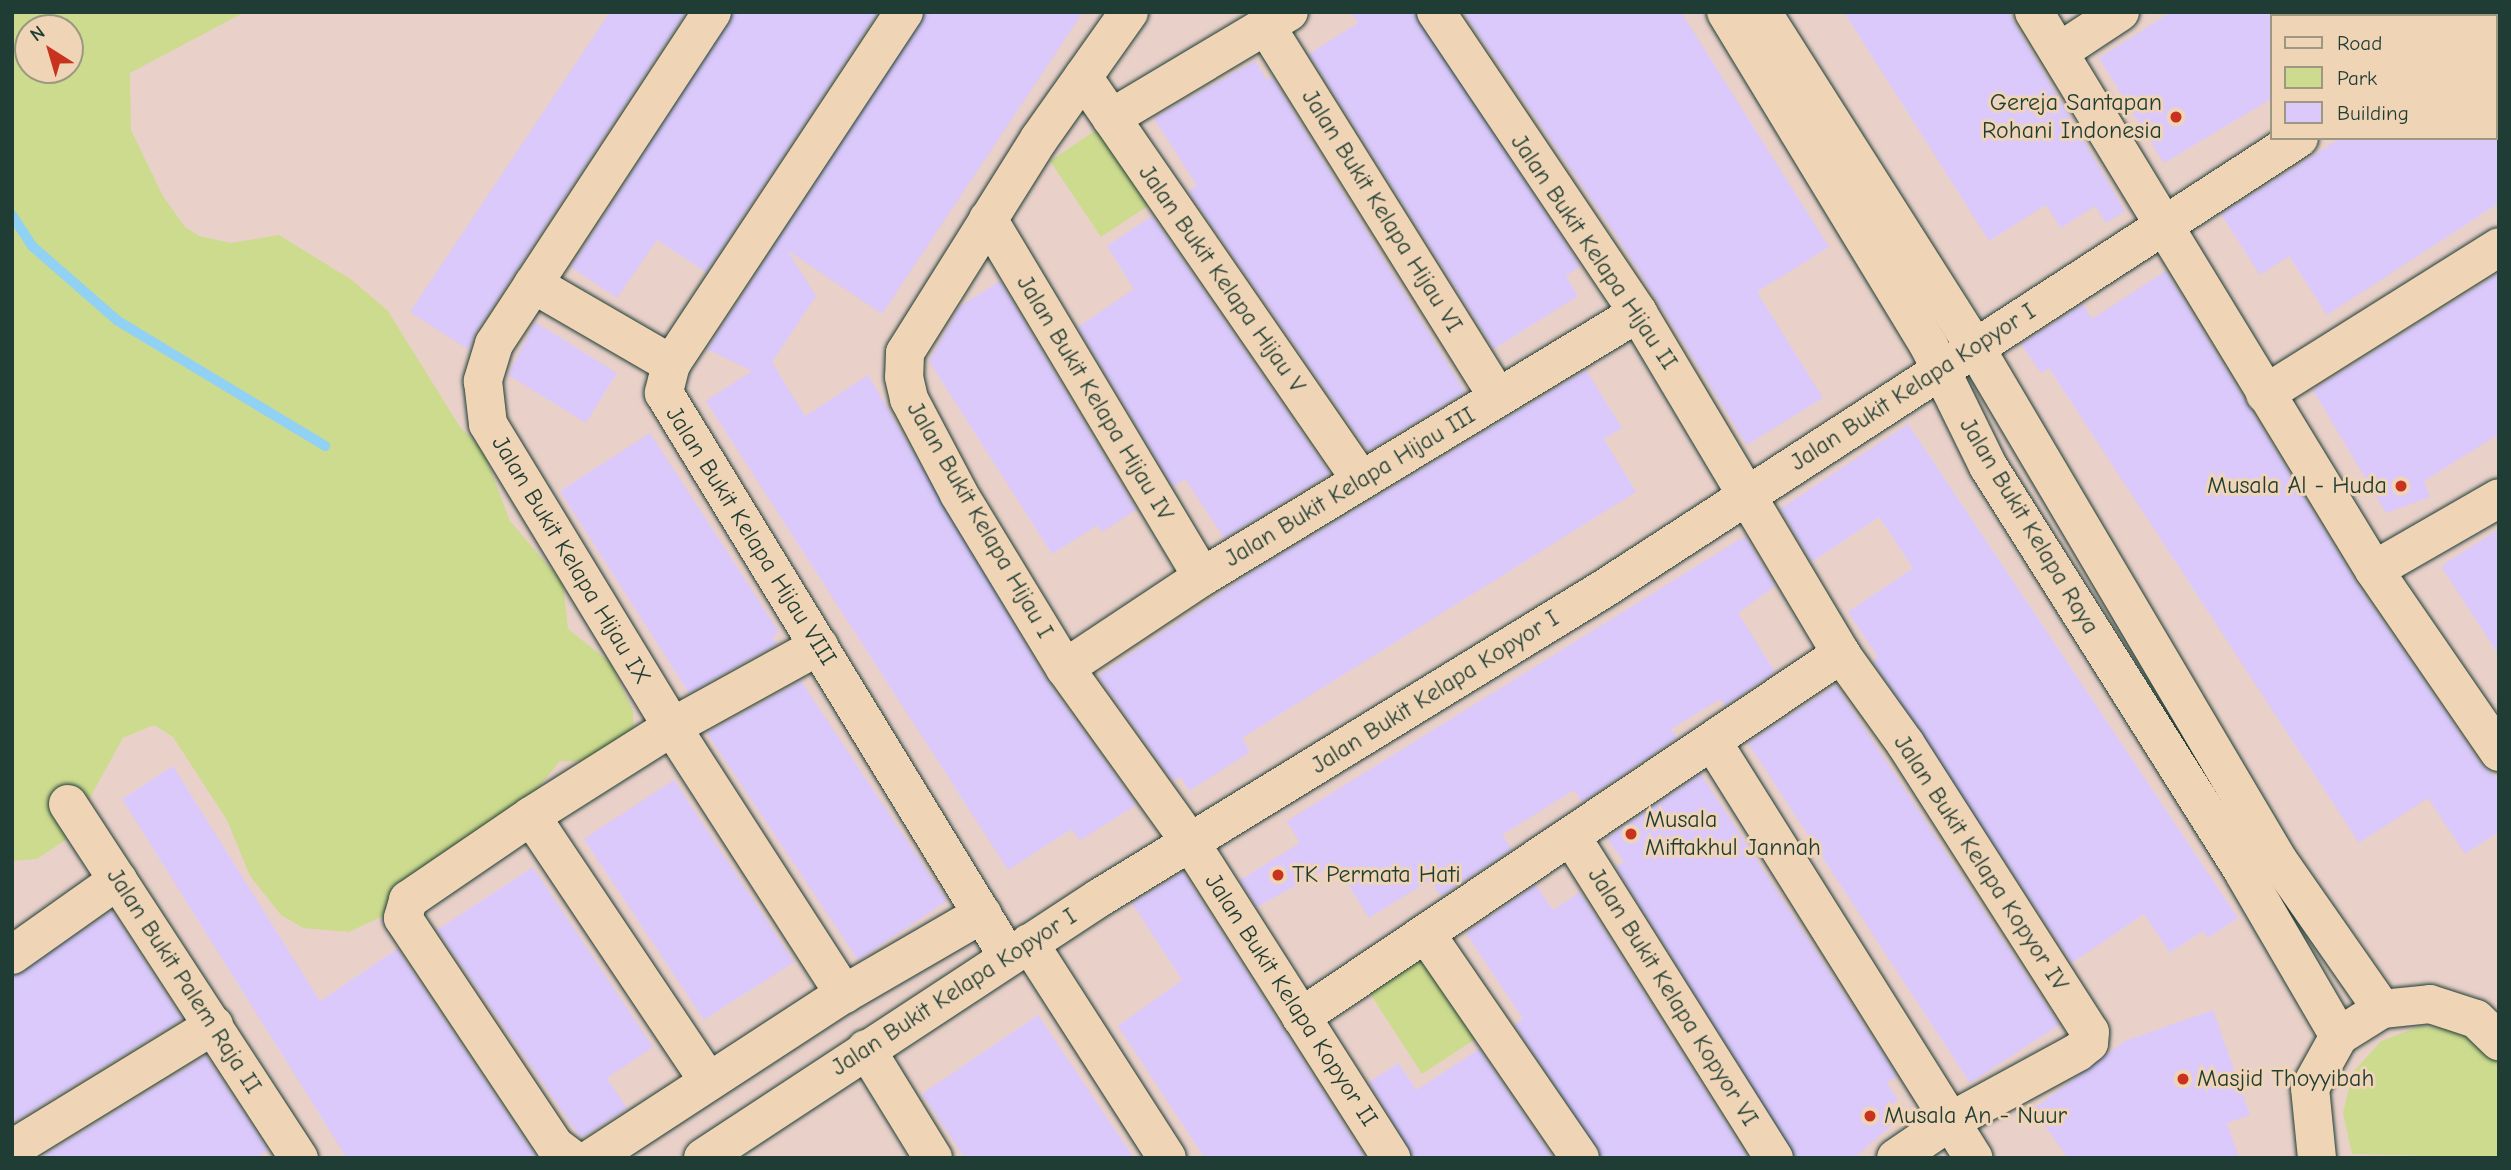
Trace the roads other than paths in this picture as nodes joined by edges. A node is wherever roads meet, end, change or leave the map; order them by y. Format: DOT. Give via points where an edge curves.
graph roads {
  1 [pos="712,12"];
  2 [pos="904,12"];
  3 [pos="1129,12"];
  4 [pos="1436,12"];
  5 [pos="1726,12"];
  6 [pos="1762,12"];
  7 [pos="2034,12"];
  8 [pos="2120,12"];
  9 [pos="1277,19"];
  10 [pos="2059,52"];
  11 [pos="1083,77"];
  12 [pos="1111,118"];
  13 [pos="2296,140"];
  14 [pos="988,219"];
  15 [pos="2164,223"];
  16 [pos="2499,247"];
  17 [pos="533,284"];
  18 [pos="1638,313"];
  19 [pos="1975,347"];
  20 [pos="671,364"];
  21 [pos="1941,370"];
  22 [pos="2265,394"];
  23 [pos="1498,397"];
  24 [pos="1361,481"];
  25 [pos="1748,494"];
  26 [pos="2499,498"];
  27 [pos="2374,570"];
  28 [pos="1202,576"];
  29 [pos="819,646"];
  30 [pos="1841,654"];
  31 [pos="1065,668"];
  32 [pos="672,727"];
  33 [pos="1712,741"];
  34 [pos="2499,752"];
  35 [pos="68,804"];
  36 [pos="531,816"];
  37 [pos="1571,836"];
  38 [pos="1190,842"];
  39 [pos="118,880"];
  40 [pos="982,914"];
  41 [pos="1426,934"];
  42 [pos="1019,950"];
  43 [pos="12,955"];
  44 [pos="844,994"];
  45 [pos="2382,1009"];
  46 [pos="1301,1017"];
  47 [pos="214,1025"];
  48 [pos="2339,1036"];
  49 [pos="2499,1041"];
  50 [pos="866,1049"];
  51 [pos="707,1079"];
  52 [pos="1949,1122"];
  53 [pos="12,1149"];
  54 [pos="2308,1154"];
  55 [pos="299,1158"];
  56 [pos="571,1158"];
  57 [pos="592,1158"];
  58 [pos="704,1158"];
  59 [pos="933,1158"];
  60 [pos="1167,1158"];
  61 [pos="1391,1158"];
  62 [pos="1580,1158"];
  63 [pos="1774,1158"];
  64 [pos="1896,1158"];
  65 [pos="1974,1158"];
  1 -- 17 [label="street, Jalan Bukit Kelapa Hijau IX"];
  2 -- 20 [label="street, Jalan Bukit Kelapa Hijau VIII"];
  3 -- 11 [label="street, Jalan Bukit Kelapa Hijau I"];
  4 -- 18 [label="street, Jalan Bukit Kelapa Hijau II"];
  5 -- 21 [label="street, Jalan Bukit Kelapa Raya"];
  6 -- 19 [label="street, Jalan Bukit Kelapa Raya"];
  7 -- 10 [label="street"];
  8 -- 10 [label="street"];
  9 -- 12 [label="street"];
  9 -- 23 [label="street, Jalan Bukit Kelapa Hijau VI"];
  10 -- 15 [label="street"];
  11 -- 12 [label="street, Jalan Bukit Kelapa Hijau V"];
  11 -- 14 [label="street, Jalan Bukit Kelapa Hijau I"];
  12 -- 24 [label="street, Jalan Bukit Kelapa Hijau V"];
  13 -- 15 [label="street, Jalan Bukit Kelapa Kopyor I"];
  14 -- 28 [label="street, Jalan Bukit Kelapa Hijau IV"];
  14 -- 31 [label="street, Jalan Bukit Kelapa Hijau I" via="905,353 904,377 909,399 959,494"];
  15 -- 19 [label="street, Jalan Bukit Kelapa Kopyor I"];
  15 -- 22 [label="street"];
  16 -- 22 [label="street"];
  17 -- 20 [label="street"];
  17 -- 32 [label="street, Jalan Bukit Kelapa Hijau IX" via="494,344 483,381 488,424"];
  18 -- 23 [label="street, Jalan Bukit Kelapa Hijau III"];
  18 -- 25 [label="street, Jalan Bukit Kelapa Hijau II"];
  19 -- 21 [label="street, Jalan Bukit Kelapa Kopyor I"];
  19 -- 45 [label="street, Jalan Bukit Kelapa Raya" via="2278,860"];
  20 -- 29 [label="street, Jalan Bukit Kelapa Hijau VIII" via="664,393 679,422"];
  21 -- 25 [label="street, Jalan Bukit Kelapa Kopyor I"];
  21 -- 48 [label="street, Jalan Bukit Kelapa Raya" via="1988,466 2244,873"];
  22 -- 27 [label="street"];
  23 -- 24 [label="street, Jalan Bukit Kelapa Hijau III"];
  24 -- 28 [label="street, Jalan Bukit Kelapa Hijau III"];
  25 -- 30 [label="street, Jalan Bukit Kelapa Kopyor IV"];
  25 -- 38 [label="street, Jalan Bukit Kelapa Kopyor I"];
  26 -- 27 [label="street"];
  27 -- 34 [label="street"];
  28 -- 31 [label="street, Jalan Bukit Kelapa Hijau III"];
  29 -- 32 [label="street"];
  29 -- 40 [label="street, Jalan Bukit Kelapa Hijau VIII"];
  30 -- 33 [label="street"];
  30 -- 52 [label="street, Jalan Bukit Kelapa Kopyor IV" via="1905,743 2090,1032 2089,1043 2078,1052"];
  31 -- 38 [label="street, Jalan Bukit Kelapa Hijau I"];
  32 -- 36 [label="street"];
  32 -- 44 [label="street, Jalan Bukit Kelapa Hijau IX"];
  33 -- 37 [label="street"];
  33 -- 52 [label="street"];
  35 -- 39 [label="street, Jalan Bukit Palem Raja II"];
  36 -- 51 [label="street"];
  36 -- 56 [label="street" via="408,900 403,918 555,1146"];
  37 -- 41 [label="street"];
  37 -- 63 [label="street, Jalan Bukit Kelapa Kopyor VI"];
  38 -- 42 [label="street, Jalan Bukit Kelapa Kopyor I"];
  38 -- 46 [label="street, Jalan Bukit Kelapa Kopyor II"];
  39 -- 43 [label="street"];
  39 -- 47 [label="street, Jalan Bukit Palem Raja II"];
  40 -- 42 [label="street, Jalan Bukit Kelapa Hijau VIII"];
  40 -- 44 [label="street"];
  41 -- 46 [label="street"];
  41 -- 62 [label="street"];
  42 -- 50 [label="street, Jalan Bukit Kelapa Kopyor I"];
  42 -- 60 [label="street, Jalan Bukit Kelapa Hijau VIII"];
  44 -- 51 [label="street"];
  45 -- 48 [label="street"];
  45 -- 49 [label="street" via="2430,1004 2476,1019"];
  46 -- 61 [label="street, Jalan Bukit Kelapa Kopyor II"];
  47 -- 53 [label="street"];
  47 -- 55 [label="street, Jalan Bukit Palem Raja II"];
  48 -- 54 [label="street" via="2310,1088"];
  50 -- 58 [label="street, Jalan Bukit Kelapa Kopyor I"];
  50 -- 59 [label="street"];
  51 -- 57 [label="street"];
  52 -- 64 [label="street, Jalan Bukit Kelapa Kopyor IV"];
  52 -- 65 [label="street"];
}
